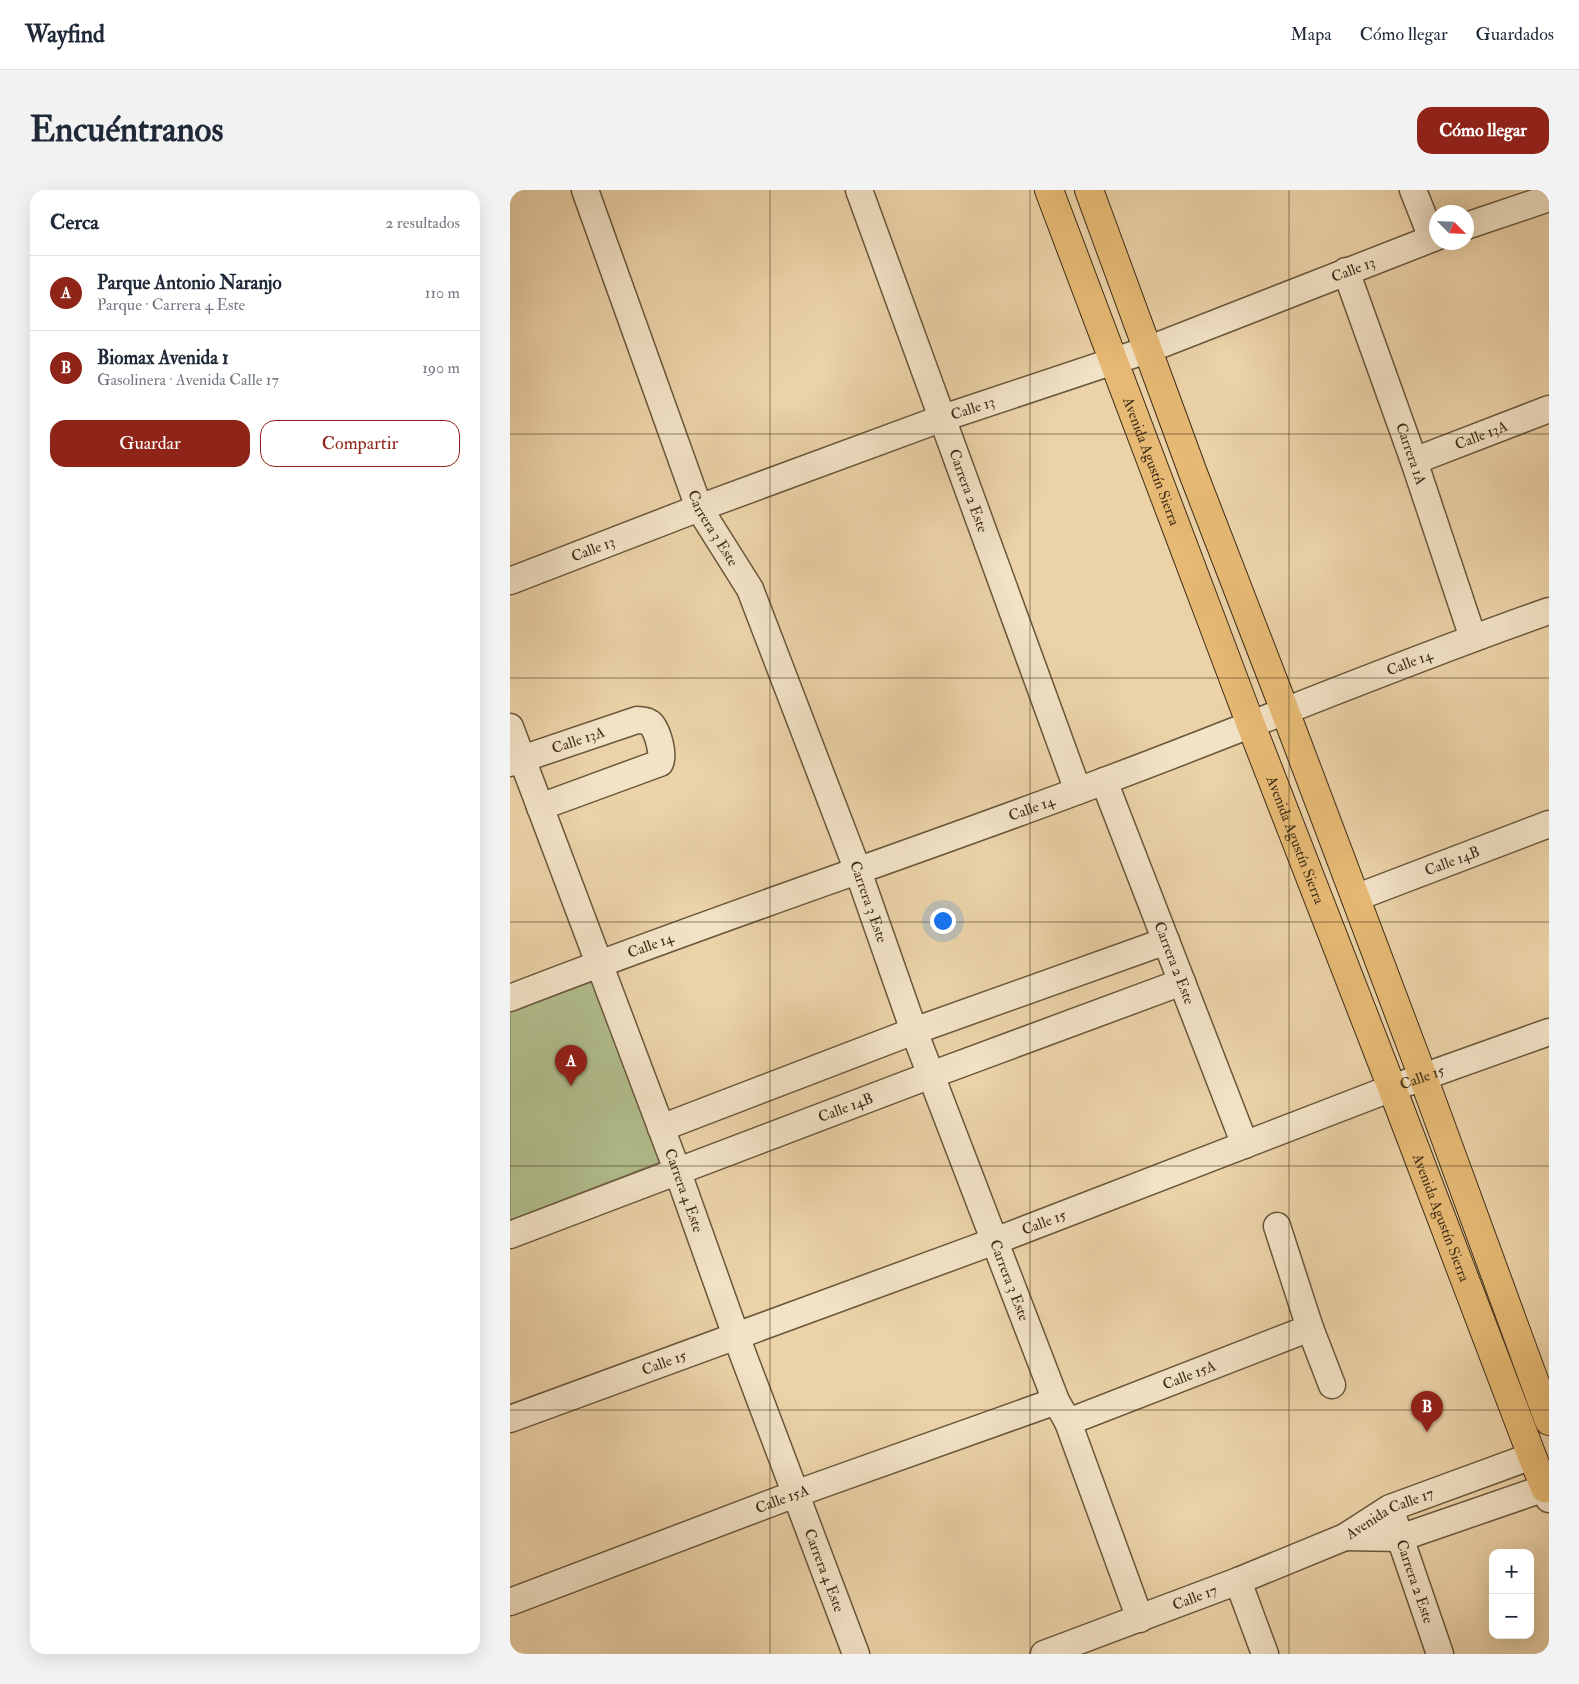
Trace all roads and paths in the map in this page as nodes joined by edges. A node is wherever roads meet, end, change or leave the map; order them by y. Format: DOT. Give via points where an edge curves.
graph roads {
  1 [pos="586,190"];
  2 [pos="859,190"];
  3 [pos="1050,190"];
  4 [pos="1089,190"];
  5 [pos="1413,190"];
  6 [pos="1549,198"];
  7 [pos="1474,223"];
  8 [pos="1429,226"];
  9 [pos="1429,239"];
  10 [pos="1346,271"];
  11 [pos="1147,350"];
  12 [pos="1113,361"];
  13 [pos="1549,409"];
  14 [pos="943,418"];
  15 [pos="1414,461"];
  16 [pos="699,508"];
  17 [pos="510,581"];
  18 [pos="1549,611"];
  19 [pos="1473,638"];
  20 [pos="1285,711"];
  21 [pos="1251,724"];
  22 [pos="510,727"];
  23 [pos="516,760"];
  24 [pos="1104,781"];
  25 [pos="1078,790"];
  26 [pos="540,807"];
  27 [pos="1549,824"];
  28 [pos="858,871"];
  29 [pos="1355,898"];
  30 [pos="1166,941"];
  31 [pos="598,963"];
  32 [pos="1182,982"];
  33 [pos="510,998"];
  34 [pos="914,1031"];
  35 [pos="1549,1032"];
  36 [pos="931,1074"];
  37 [pos="1423,1077"];
  38 [pos="1392,1088"];
  39 [pos="661,1128"];
  40 [pos="1245,1145"];
  41 [pos="677,1170"];
  42 [pos="1277,1226"];
  43 [pos="510,1234"];
  44 [pos="995,1241"];
  45 [pos="1310,1328"];
  46 [pos="736,1336"];
  47 [pos="1332,1384"];
  48 [pos="1062,1411"];
  49 [pos="510,1419"];
  50 [pos="1549,1421"];
  51 [pos="1540,1453"];
  52 [pos="1548,1491"];
  53 [pos="795,1494"];
  54 [pos="1390,1508"];
  55 [pos="1345,1537"];
  56 [pos="1400,1538"];
  57 [pos="1238,1581"];
  58 [pos="510,1602"];
  59 [pos="1140,1619"];
  60 [pos="1090,1646"];
  61 [pos="856,1654"];
  62 [pos="1044,1654"];
  63 [pos="1265,1654"];
  64 [pos="1440,1654"];
  1 -- 16 [label="street, Carrera 3 Este"];
  2 -- 14 [label="street, Carrera 2 Este"];
  3 -- 12 [label="main road, Avenida Agustín Sierra"];
  4 -- 11 [label="main road, Avenida Agustín Sierra"];
  5 -- 8 [label="street"];
  6 -- 7 [label="street"];
  9 -- 10 [label="street, Calle 13"];
  10 -- 11 [label="street, Calle 13"];
  10 -- 15 [label="street, Carrera 1A"];
  11 -- 12 [label="street, Calle 13"];
  11 -- 20 [label="main road, Avenida Agustín Sierra"];
  12 -- 14 [label="street, Calle 13"];
  12 -- 21 [label="main road, Avenida Agustín Sierra"];
  13 -- 15 [label="street, Calle 13A"];
  14 -- 16 [label="street, Calle 13"];
  14 -- 25 [label="street, Carrera 2 Este"];
  15 -- 19 [label="street, Carrera 1A"];
  16 -- 17 [label="street, Calle 13"];
  16 -- 28 [label="street, Carrera 3 Este" via="750,589"];
  18 -- 19 [label="street, Calle 14"];
  19 -- 20 [label="street, Calle 14"];
  20 -- 21 [label="street, Calle 14"];
  20 -- 29 [label="main road, Avenida Agustín Sierra"];
  21 -- 24 [label="street, Calle 14"];
  21 -- 38 [label="main road, Avenida Agustín Sierra"];
  22 -- 23 [label="street, Carrera 4 Este"];
  23 -- 26 [label="street, Carrera 4 Este"];
  23 -- 26 [label="street, Calle 13A" via="637,720 648,721 653,726 663,753 660,763"];
  24 -- 25 [label="street, Calle 14"];
  24 -- 30 [label="street, Carrera 2 Este"];
  25 -- 28 [label="street, Calle 14"];
  26 -- 31 [label="street, Carrera 4 Este"];
  27 -- 29 [label="street, Calle 14B"];
  28 -- 31 [label="street, Calle 14"];
  28 -- 34 [label="street, Carrera 3 Este"];
  29 -- 37 [label="main road, Avenida Agustín Sierra"];
  30 -- 32 [label="street, Carrera 2 Este"];
  30 -- 34 [label="street"];
  31 -- 33 [label="street, Calle 14"];
  31 -- 39 [label="street, Carrera 4 Este"];
  32 -- 36 [label="street, Calle 14B"];
  32 -- 40 [label="street, Carrera 2 Este"];
  34 -- 36 [label="street, Carrera 3 Este"];
  34 -- 39 [label="street"];
  35 -- 37 [label="street, Calle 15"];
  36 -- 41 [label="street, Calle 14B"];
  36 -- 44 [label="street, Carrera 3 Este"];
  37 -- 38 [label="street, Calle 15"];
  37 -- 50 [label="main road, Avenida Agustín Sierra"];
  38 -- 40 [label="street, Calle 15"];
  38 -- 51 [label="main road, Avenida Agustín Sierra"];
  39 -- 41 [label="street, Carrera 4 Este"];
  40 -- 44 [label="street, Calle 15"];
  41 -- 43 [label="street, Calle 14B"];
  41 -- 46 [label="street, Carrera 4 Este"];
  42 -- 45 [label="street"];
  44 -- 46 [label="street, Calle 15"];
  44 -- 48 [label="street, Carrera 3 Este"];
  45 -- 47 [label="street"];
  45 -- 48 [label="street, Calle 15A"];
  46 -- 49 [label="street, Calle 15"];
  46 -- 53 [label="street, Carrera 4 Este"];
  48 -- 53 [label="street, Calle 15A"];
  48 -- 59 [label="street, Carrera 3 Este"];
  51 -- 52 [label="main road, Avenida Agustín Sierra"];
  51 -- 54 [label="street, Avenida Calle 17"];
  52 -- 56 [label="street, Avenida Calle 17"];
  53 -- 58 [label="street, Calle 15A"];
  53 -- 61 [label="street, Carrera 4 Este"];
  54 -- 55 [label="street, Avenida Calle 17"];
  54 -- 56 [label="street, Carrera 2 Este"];
  55 -- 56 [label="street, Avenida Calle 17"];
  55 -- 57 [label="street, Calle 17"];
  56 -- 64 [label="street, Carrera 2 Este"];
  57 -- 59 [label="street, Calle 17"];
  57 -- 63 [label="street"];
  59 -- 60 [label="street, Calle 17"];
  60 -- 62 [label="street, Calle 17"];
}
